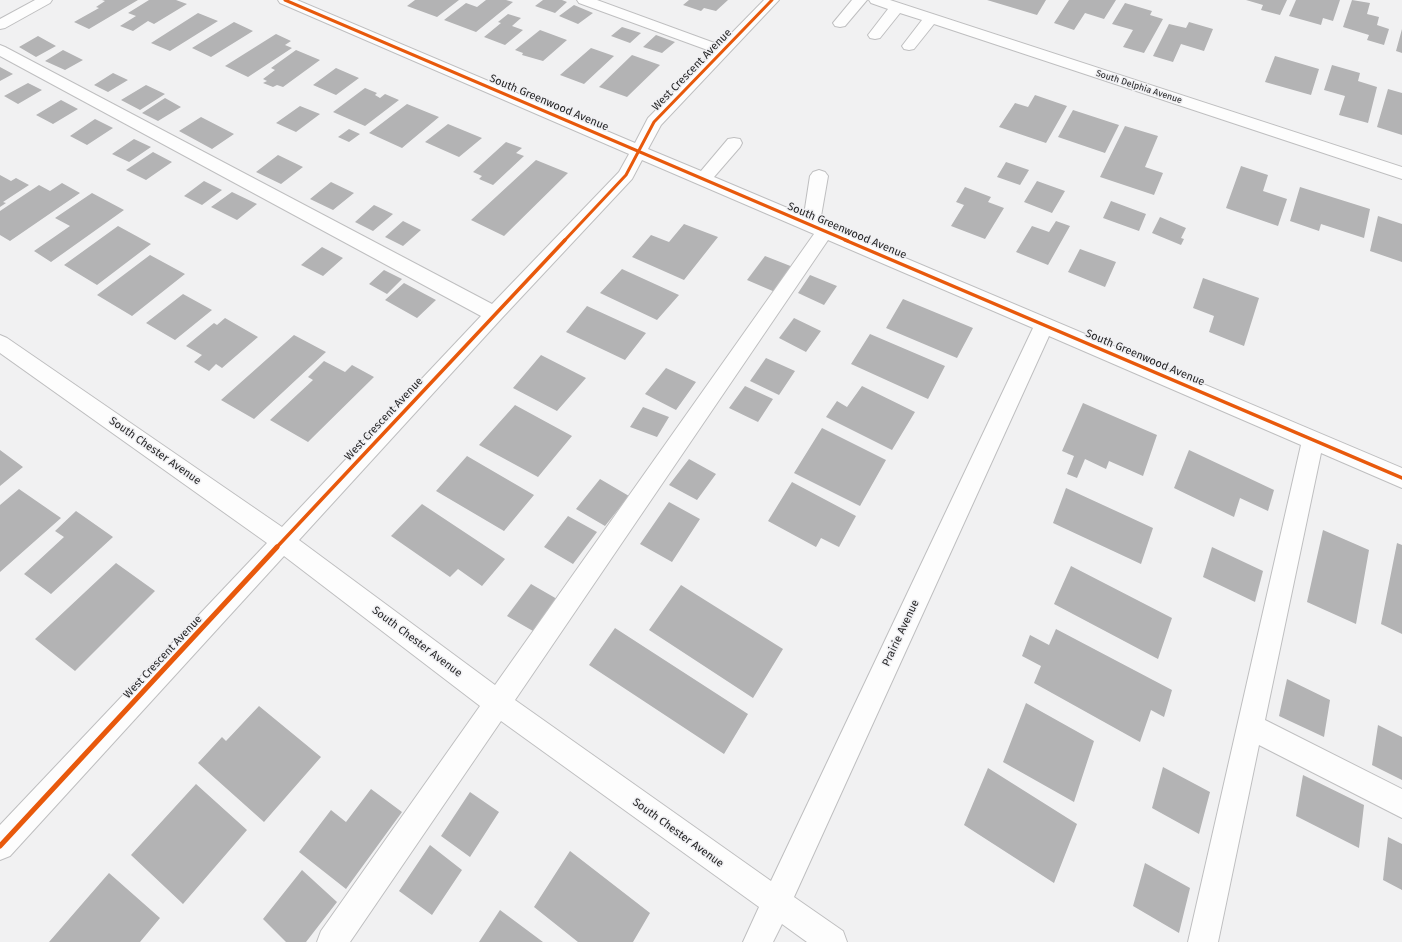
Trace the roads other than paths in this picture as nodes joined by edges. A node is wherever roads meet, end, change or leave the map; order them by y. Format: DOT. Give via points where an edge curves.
graph roads {
  1 [pos="44,0"];
  2 [pos="285,0"];
  3 [pos="584,0"];
  4 [pos="772,0"];
  5 [pos="860,0"];
  6 [pos="876,0"];
  7 [pos="897,7"];
  8 [pos="931,18"];
  9 [pos="840,24"];
  10 [pos="0,25"];
  11 [pos="874,35"];
  12 [pos="909,46"];
  13 [pos="0,50"];
  14 [pos="723,51"];
  15 [pos="734,143"];
  16 [pos="638,151"];
  17 [pos="1402,173"];
  18 [pos="819,176"];
  19 [pos="703,179"];
  20 [pos="818,228"];
  21 [pos="494,314"];
  22 [pos="1044,325"];
  23 [pos="0,343"];
  24 [pos="1313,440"];
  25 [pos="1402,478"];
  26 [pos="283,541"];
  27 [pos="499,704"];
  28 [pos="1250,726"];
  29 [pos="1402,804"];
  30 [pos="0,846"];
  31 [pos="776,903"];
  32 [pos="332,942"];
  33 [pos="758,942"];
  34 [pos="832,942"];
  35 [pos="1203,942"];
  1 -- 10 [label="street"];
  2 -- 16 [label="street, South Greenwood Avenue"];
  3 -- 14 [label="street"];
  4 -- 14 [label="street, West Crescent Avenue"];
  5 -- 9 [label="street"];
  6 -- 7 [label="street, South Delphia Avenue"];
  7 -- 8 [label="street, South Delphia Avenue"];
  7 -- 11 [label="street"];
  8 -- 12 [label="street"];
  8 -- 17 [label="street, South Delphia Avenue"];
  13 -- 21 [label="street"];
  14 -- 16 [label="street, West Crescent Avenue" via="654,122"];
  15 -- 19 [label="street"];
  16 -- 19 [label="street, South Greenwood Avenue"];
  16 -- 21 [label="street, West Crescent Avenue" via="626,175"];
  18 -- 20 [label="street"];
  19 -- 20 [label="street, South Greenwood Avenue"];
  20 -- 22 [label="street, South Greenwood Avenue"];
  20 -- 27 [label="street"];
  21 -- 26 [label="street, West Crescent Avenue"];
  22 -- 24 [label="street, South Greenwood Avenue"];
  22 -- 31 [label="street, Prairie Avenue"];
  23 -- 26 [label="street, South Chester Avenue"];
  24 -- 25 [label="street, South Greenwood Avenue"];
  24 -- 28 [label="street"];
  26 -- 27 [label="street, South Chester Avenue"];
  26 -- 30 [label="street, West Crescent Avenue"];
  27 -- 31 [label="street, South Chester Avenue"];
  27 -- 32 [label="street"];
  28 -- 29 [label="street"];
  28 -- 35 [label="street"];
  31 -- 33 [label="street, Prairie Avenue"];
  31 -- 34 [label="street, South Chester Avenue"];
}
